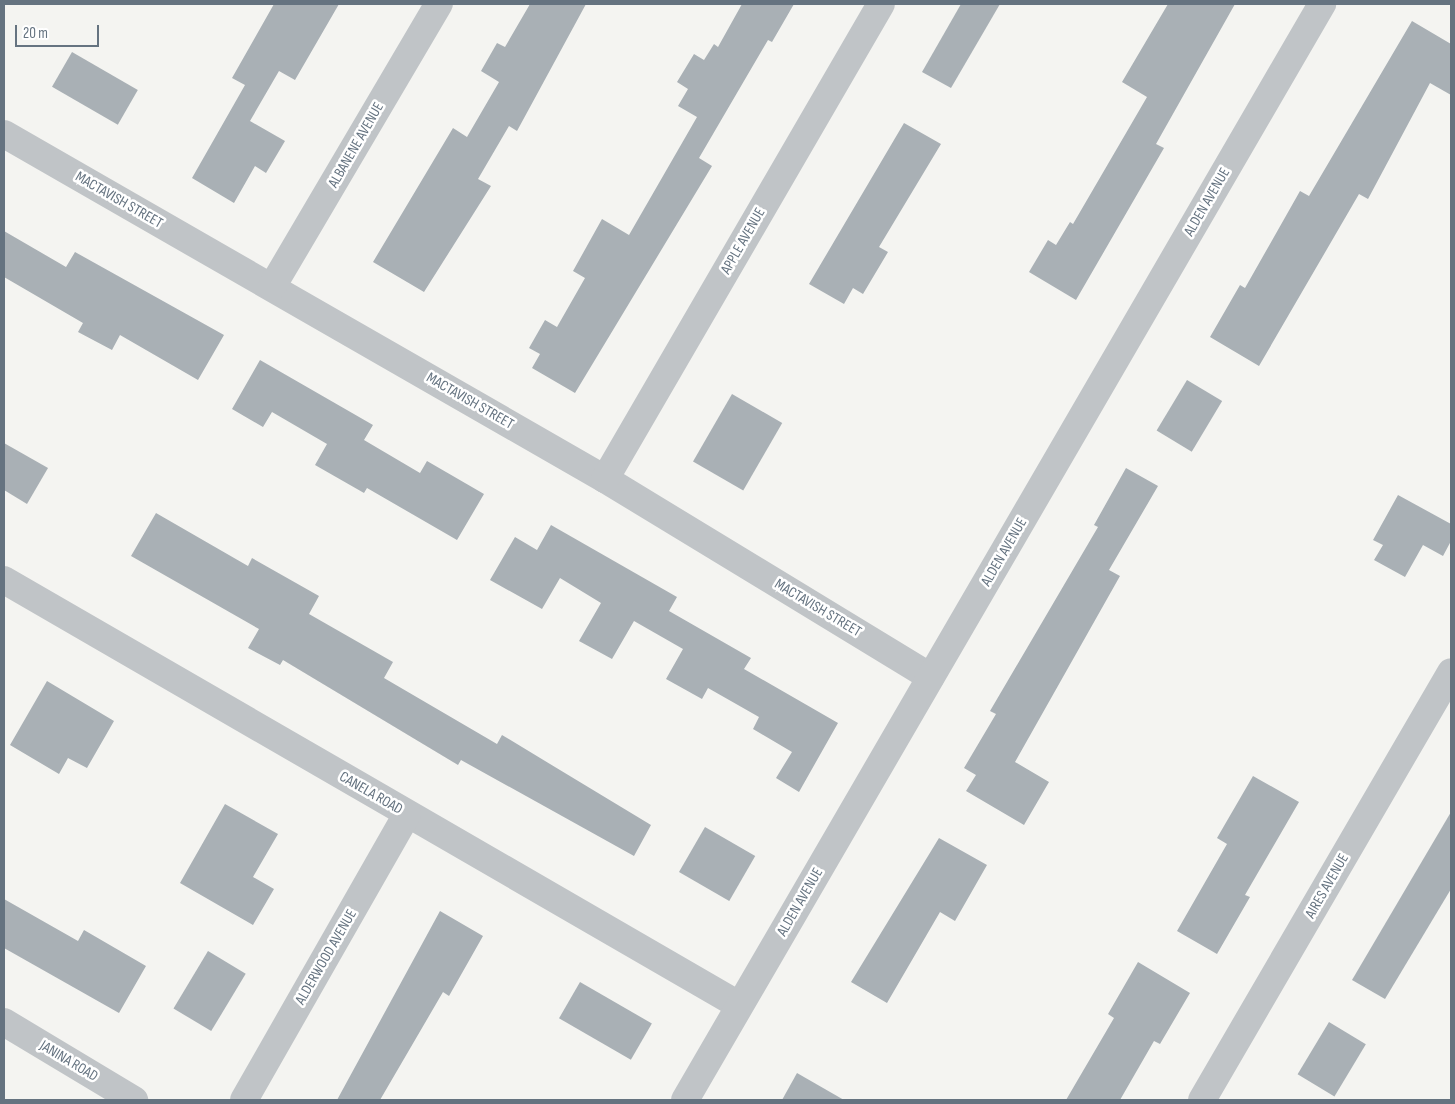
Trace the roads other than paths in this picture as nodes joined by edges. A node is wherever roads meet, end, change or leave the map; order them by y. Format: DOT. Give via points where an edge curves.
graph roads {
  1 [pos="439,4"];
  2 [pos="881,4"];
  3 [pos="1322,4"];
  4 [pos="4,134"];
  5 [pos="272,287"];
  6 [pos="605,479"];
  7 [pos="4,580"];
  8 [pos="1451,672"];
  9 [pos="931,677"];
  10 [pos="407,814"];
  11 [pos="740,1005"];
  12 [pos="4,1022"];
  13 [pos="134,1100"];
  14 [pos="244,1100"];
  15 [pos="685,1100"];
  16 [pos="1202,1100"];
  1 -- 5 [label="street, ALBANENE AVENUE"];
  2 -- 6 [label="street, APPLE AVENUE"];
  3 -- 9 [label="street, ALDEN AVENUE"];
  4 -- 5 [label="street, MACTAVISH STREET"];
  5 -- 6 [label="street, MACTAVISH STREET"];
  6 -- 9 [label="street, MACTAVISH STREET"];
  7 -- 10 [label="street, CANELA ROAD"];
  8 -- 16 [label="street, AIRES AVENUE"];
  9 -- 11 [label="street, ALDEN AVENUE"];
  10 -- 11 [label="street, CANELA ROAD"];
  10 -- 14 [label="street, ALDERWOOD AVENUE"];
  11 -- 15 [label="street, ALDEN AVENUE"];
  12 -- 13 [label="street, JANINA ROAD"];
}
